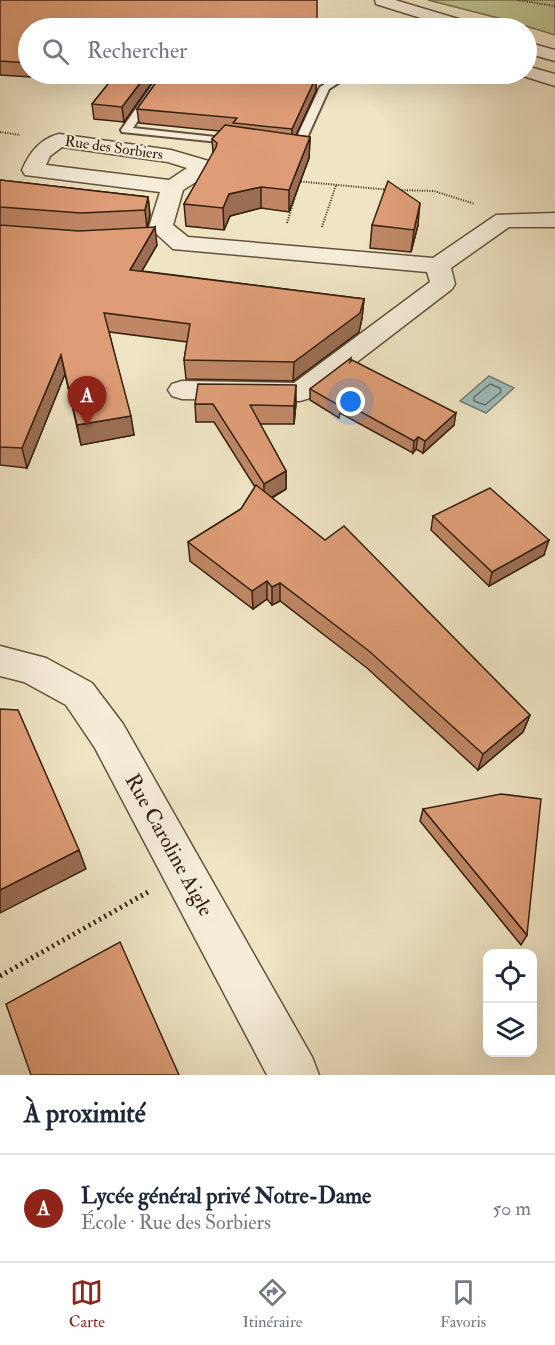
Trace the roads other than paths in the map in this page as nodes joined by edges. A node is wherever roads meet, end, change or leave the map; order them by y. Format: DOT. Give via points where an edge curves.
graph roads {
  1 [pos="383,0"];
  2 [pos="364,2"];
  3 [pos="439,18"];
  4 [pos="537,50"];
  5 [pos="555,56"];
  6 [pos="537,74"];
  7 [pos="555,80"];
  8 [pos="157,84"];
  9 [pos="330,84"];
  10 [pos="314,86"];
  11 [pos="325,87"];
  12 [pos="240,143"];
  13 [pos="274,147"];
  14 [pos="173,187"];
  15 [pos="555,220"];
  16 [pos="438,266"];
  17 [pos="182,390"];
  18 [pos="0,661"];
  19 [pos="294,1075"];
  1 -- 2 [label="street"];
  1 -- 3 [label="street"];
  4 -- 5 [label="street"];
  6 -- 7 [label="street"];
  8 -- 12 [label="lane" via="126,130"];
  9 -- 11 [label="lane"];
  10 -- 11 [label="lane"];
  11 -- 13 [label="lane" via="297,149"];
  14 -- 14 [label="street, Rue des Sorbiers" via="115,180 33,170 39,154 59,140 171,156 204,167"];
  14 -- 16 [label="street, Rue des Sorbiers" via="158,236 181,244"];
  15 -- 16 [label="street" via="504,220"];
  16 -- 17 [label="street" via="443,284 300,392"];
  18 -- 19 [label="street, Rue Caroline Aigle" via="33,669 79,694 109,736"];
}
